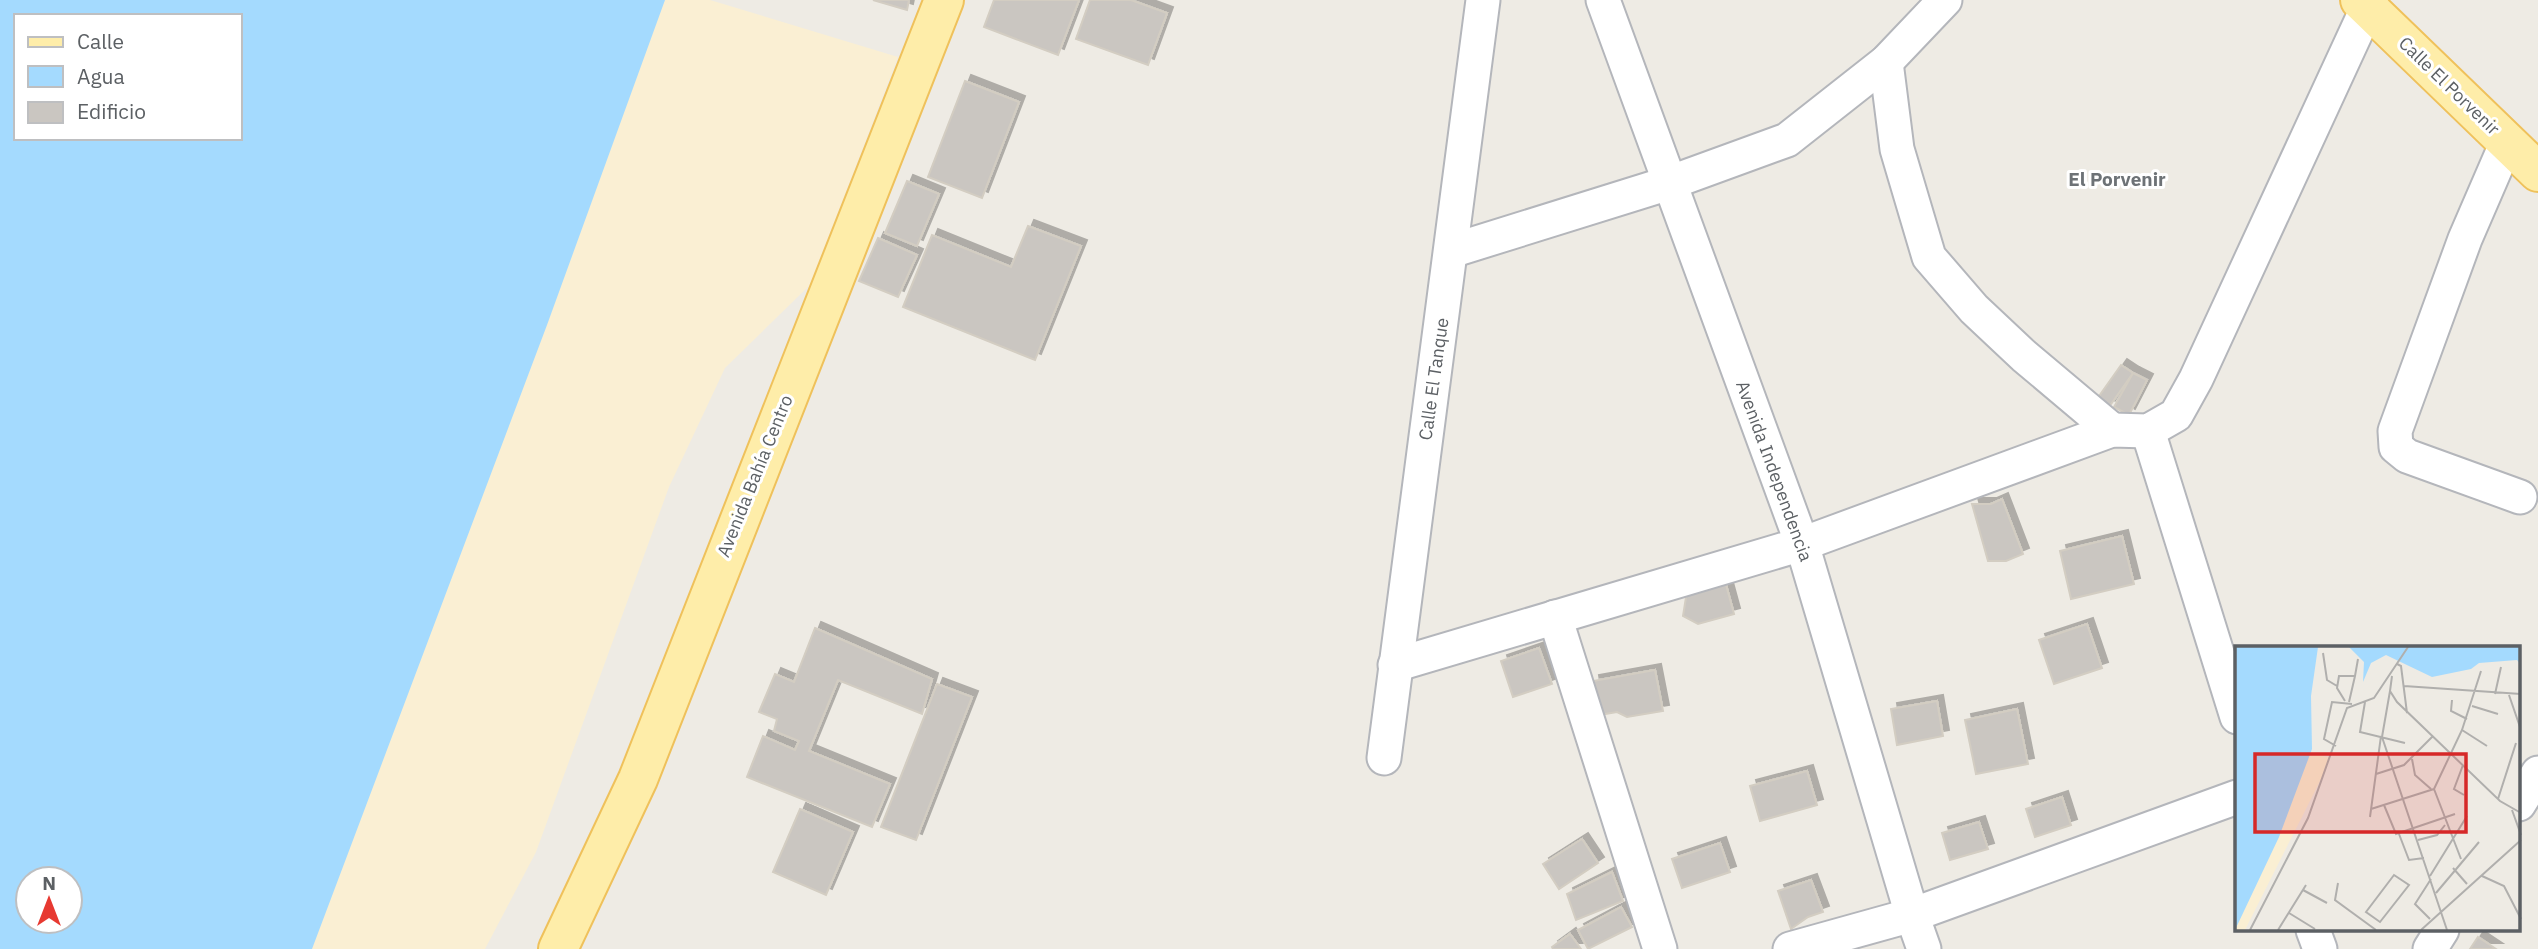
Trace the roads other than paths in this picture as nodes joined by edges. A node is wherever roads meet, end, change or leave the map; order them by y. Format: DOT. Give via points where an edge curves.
graph roads {
  1 [pos="944,0"];
  2 [pos="1483,0"];
  3 [pos="1603,0"];
  4 [pos="1945,0"];
  5 [pos="2366,2"];
  6 [pos="1886,62"];
  7 [pos="2507,142"];
  8 [pos="2538,172"];
  9 [pos="1669,183"];
  10 [pos="1451,251"];
  11 [pos="2112,430"];
  12 [pos="2148,431"];
  13 [pos="2520,497"];
  14 [pos="1802,544"];
  15 [pos="1555,617"];
  16 [pos="1395,665"];
  17 [pos="2235,711"];
  18 [pos="1384,758"];
  19 [pos="2538,773"];
  20 [pos="2235,798"];
  21 [pos="2520,802"];
  22 [pos="1912,915"];
  23 [pos="2314,932"];
  24 [pos="2441,932"];
  25 [pos="558,949"];
  26 [pos="1660,949"];
  27 [pos="1790,949"];
  28 [pos="1924,949"];
  29 [pos="2320,949"];
  30 [pos="2430,949"];
  1 -- 25 [label="main road, Avenida Bahía Centro" via="638,779"];
  2 -- 10 [label="street, Calle El Tanque"];
  3 -- 9 [label="street, Avenida Independencia"];
  4 -- 6 [label="street"];
  5 -- 7 [label="main road, Calle El Porvenir"];
  5 -- 12 [label="street" via="2196,379 2176,415"];
  6 -- 9 [label="street" via="1787,140"];
  6 -- 11 [label="street" via="1898,149 1929,257 1994,328"];
  7 -- 8 [label="main road, Calle El Porvenir"];
  7 -- 13 [label="street" via="2465,239 2395,431 2396,447 2407,456"];
  9 -- 10 [label="street"];
  9 -- 14 [label="street, Avenida Independencia"];
  10 -- 16 [label="street, Calle El Tanque"];
  11 -- 12 [label="street"];
  11 -- 14 [label="street"];
  12 -- 17 [label="street"];
  14 -- 15 [label="street"];
  14 -- 22 [label="street, Avenida Independencia"];
  15 -- 16 [label="street"];
  15 -- 26 [label="street"];
  16 -- 18 [label="street, Calle El Tanque"];
  19 -- 21 [label="street"];
  20 -- 22 [label="street"];
  22 -- 27 [label="street"];
  22 -- 28 [label="street, Avenida Independencia"];
  23 -- 29 [label="street"];
  24 -- 30 [label="street"];
}
